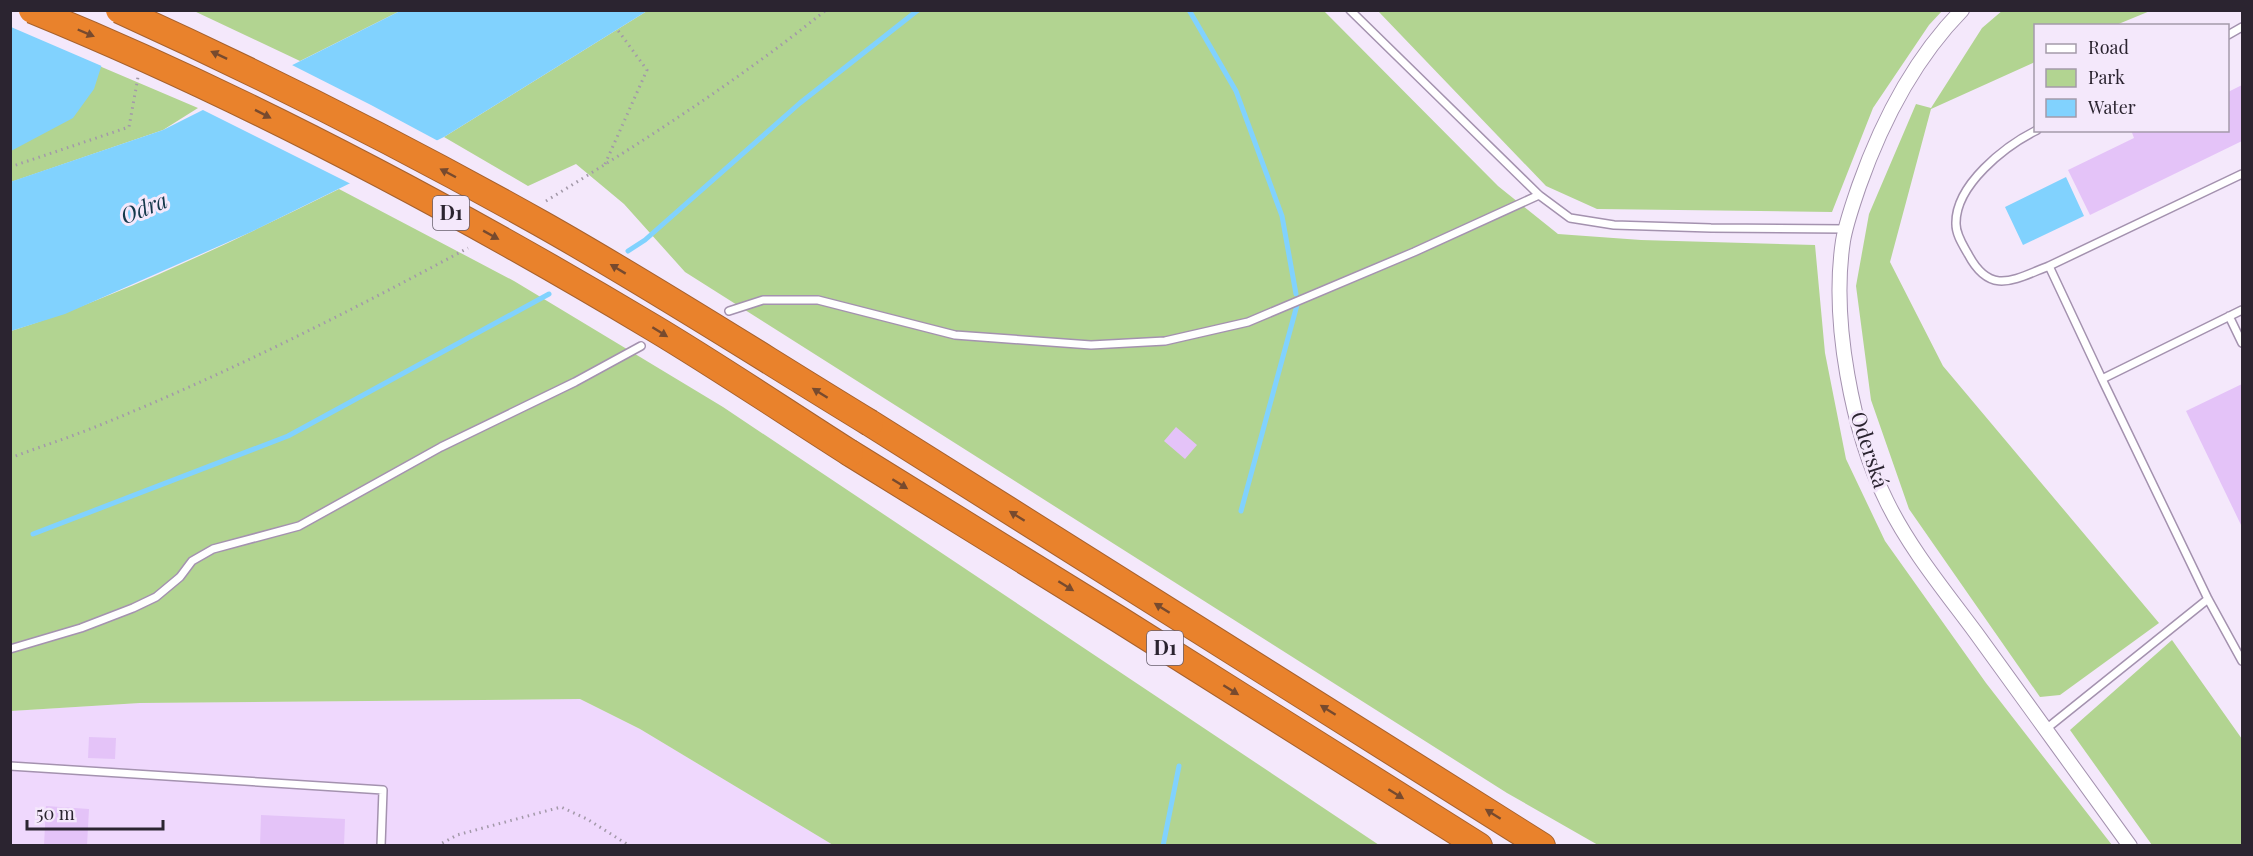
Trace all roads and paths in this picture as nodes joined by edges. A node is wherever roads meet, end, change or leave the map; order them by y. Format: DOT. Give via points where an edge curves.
graph roads {
  1 [pos="32,10"];
  2 [pos="119,10"];
  3 [pos="826,10"];
  4 [pos="1350,10"];
  5 [pos="1962,10"];
  6 [pos="617,29"];
  7 [pos="139,69"];
  8 [pos="2034,132"];
  9 [pos="604,166"];
  10 [pos="10,167"];
  11 [pos="2242,174"];
  12 [pos="1539,195"];
  13 [pos="546,201"];
  14 [pos="1845,229"];
  15 [pos="468,249"];
  16 [pos="2049,266"];
  17 [pos="2242,310"];
  18 [pos="729,311"];
  19 [pos="2229,316"];
  20 [pos="2242,343"];
  21 [pos="641,346"];
  22 [pos="2102,379"];
  23 [pos="10,458"];
  24 [pos="2208,599"];
  25 [pos="10,649"];
  26 [pos="2242,661"];
  27 [pos="2046,729"];
  28 [pos="10,766"];
  29 [pos="381,846"];
  30 [pos="437,846"];
  31 [pos="630,846"];
  32 [pos="1479,846"];
  33 [pos="1542,846"];
  34 [pos="2130,846"];
  1 -- 32 [label="highway, D1, one-way, bridge" via="207,86 384,175 653,328"];
  33 -- 2 [label="highway, D1, one-way, bridge" via="870,423 531,218 223,57"];
  3 -- 9 [label="path" via="746,70"];
  4 -- 12 [label="lane"];
  5 -- 14 [label="street, Oderská" via="1917,66 1893,106 1867,163"];
  6 -- 9 [label="path" via="647,70"];
  7 -- 10 [label="path" via="129,128"];
  8 -- 16 [label="lane" via="2003,152 1976,177 1960,204 1956,231 1976,269 1988,279 2008,281"];
  9 -- 13 [label="path"];
  11 -- 16 [label="lane"];
  12 -- 14 [label="lane" via="1570,218 1614,225"];
  12 -- 18 [label="lane" via="1248,322 1165,341 1090,345 955,335 818,300 763,300"];
  14 -- 27 [label="street, Oderská" via="1840,270 1843,335 1857,417 1877,481 1911,544"];
  15 -- 23 [label="path" via="212,377 103,424"];
  16 -- 22 [label="lane"];
  17 -- 19 [label="lane"];
  19 -- 20 [label="lane"];
  19 -- 22 [label="lane"];
  21 -- 25 [label="lane" via="441,447 299,526 213,549 192,561 156,597 134,608"];
  22 -- 24 [label="lane"];
  24 -- 26 [label="lane"];
  24 -- 27 [label="lane"];
  27 -- 34 [label="street, Oderská"];
  28 -- 29 [label="lane" via="383,790"];
  30 -- 31 [label="path" via="457,835 561,807"];
}
